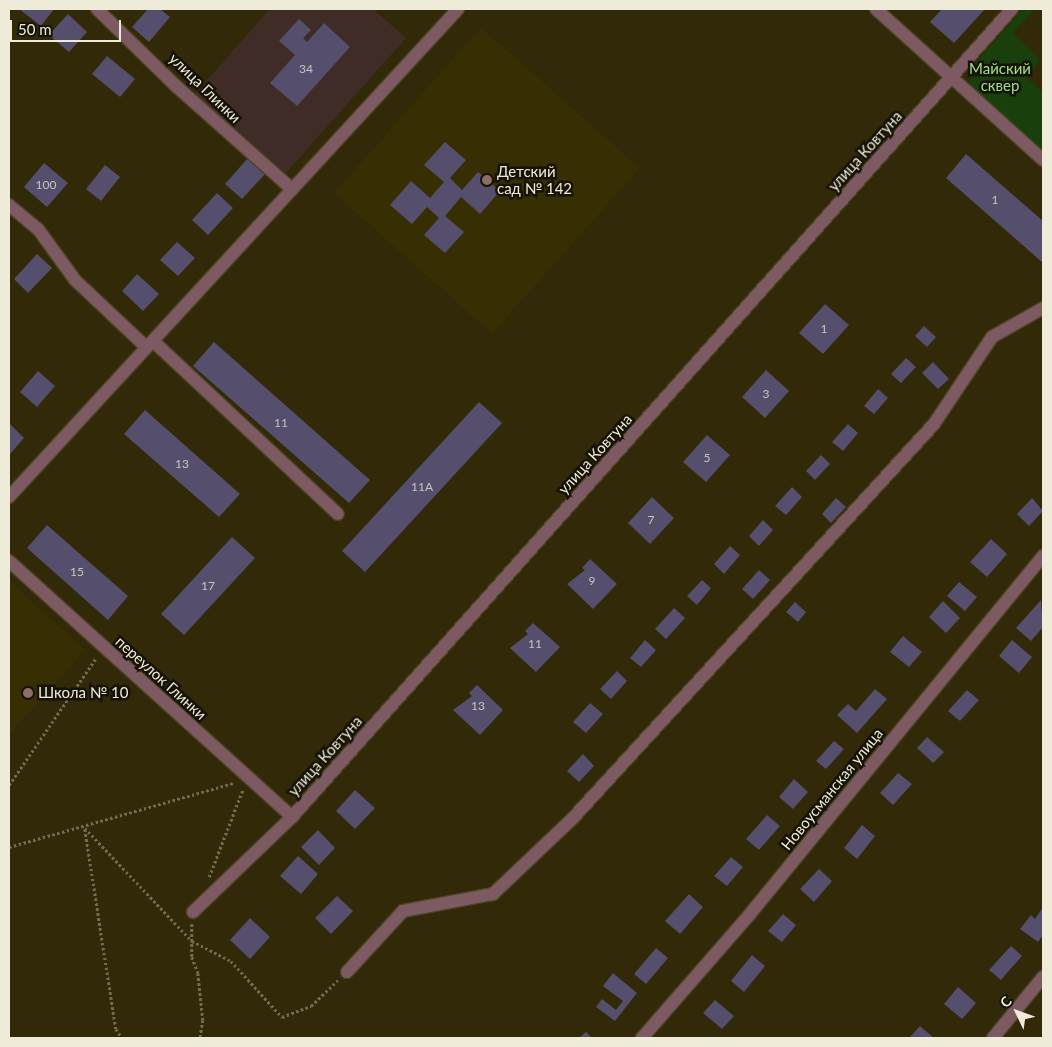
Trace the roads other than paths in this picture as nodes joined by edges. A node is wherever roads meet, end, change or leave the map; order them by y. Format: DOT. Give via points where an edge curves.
graph roads {
  1 [pos="97,9"];
  2 [pos="458,9"];
  3 [pos="876,9"];
  4 [pos="1012,9"];
  5 [pos="953,77"];
  6 [pos="1043,160"];
  7 [pos="292,190"];
  8 [pos="9,204"];
  9 [pos="1043,308"];
  10 [pos="149,344"];
  11 [pos="9,497"];
  12 [pos="338,514"];
  13 [pos="1043,556"];
  14 [pos="9,561"];
  15 [pos="292,817"];
  16 [pos="193,912"];
  17 [pos="347,972"];
  18 [pos="1043,976"];
  19 [pos="642,1038"];
  20 [pos="993,1038"];
  1 -- 7 [label="street, улица Глинки" via="177,87"];
  2 -- 7 [label="street"];
  3 -- 5 [label="street"];
  4 -- 5 [label="street, улица Ковтуна"];
  5 -- 6 [label="street"];
  5 -- 15 [label="street, улица Ковтуна"];
  7 -- 10 [label="street"];
  8 -- 10 [label="street" via="38,229 75,280"];
  9 -- 17 [label="street" via="992,337 934,424 573,818 493,894 403,911"];
  10 -- 11 [label="street"];
  10 -- 12 [label="street"];
  13 -- 19 [label="street, Новоусманская улица" via="750,914"];
  14 -- 15 [label="street, переулок Глинки"];
  15 -- 16 [label="street, улица Ковтуна"];
  18 -- 20 [label="street"];
}
